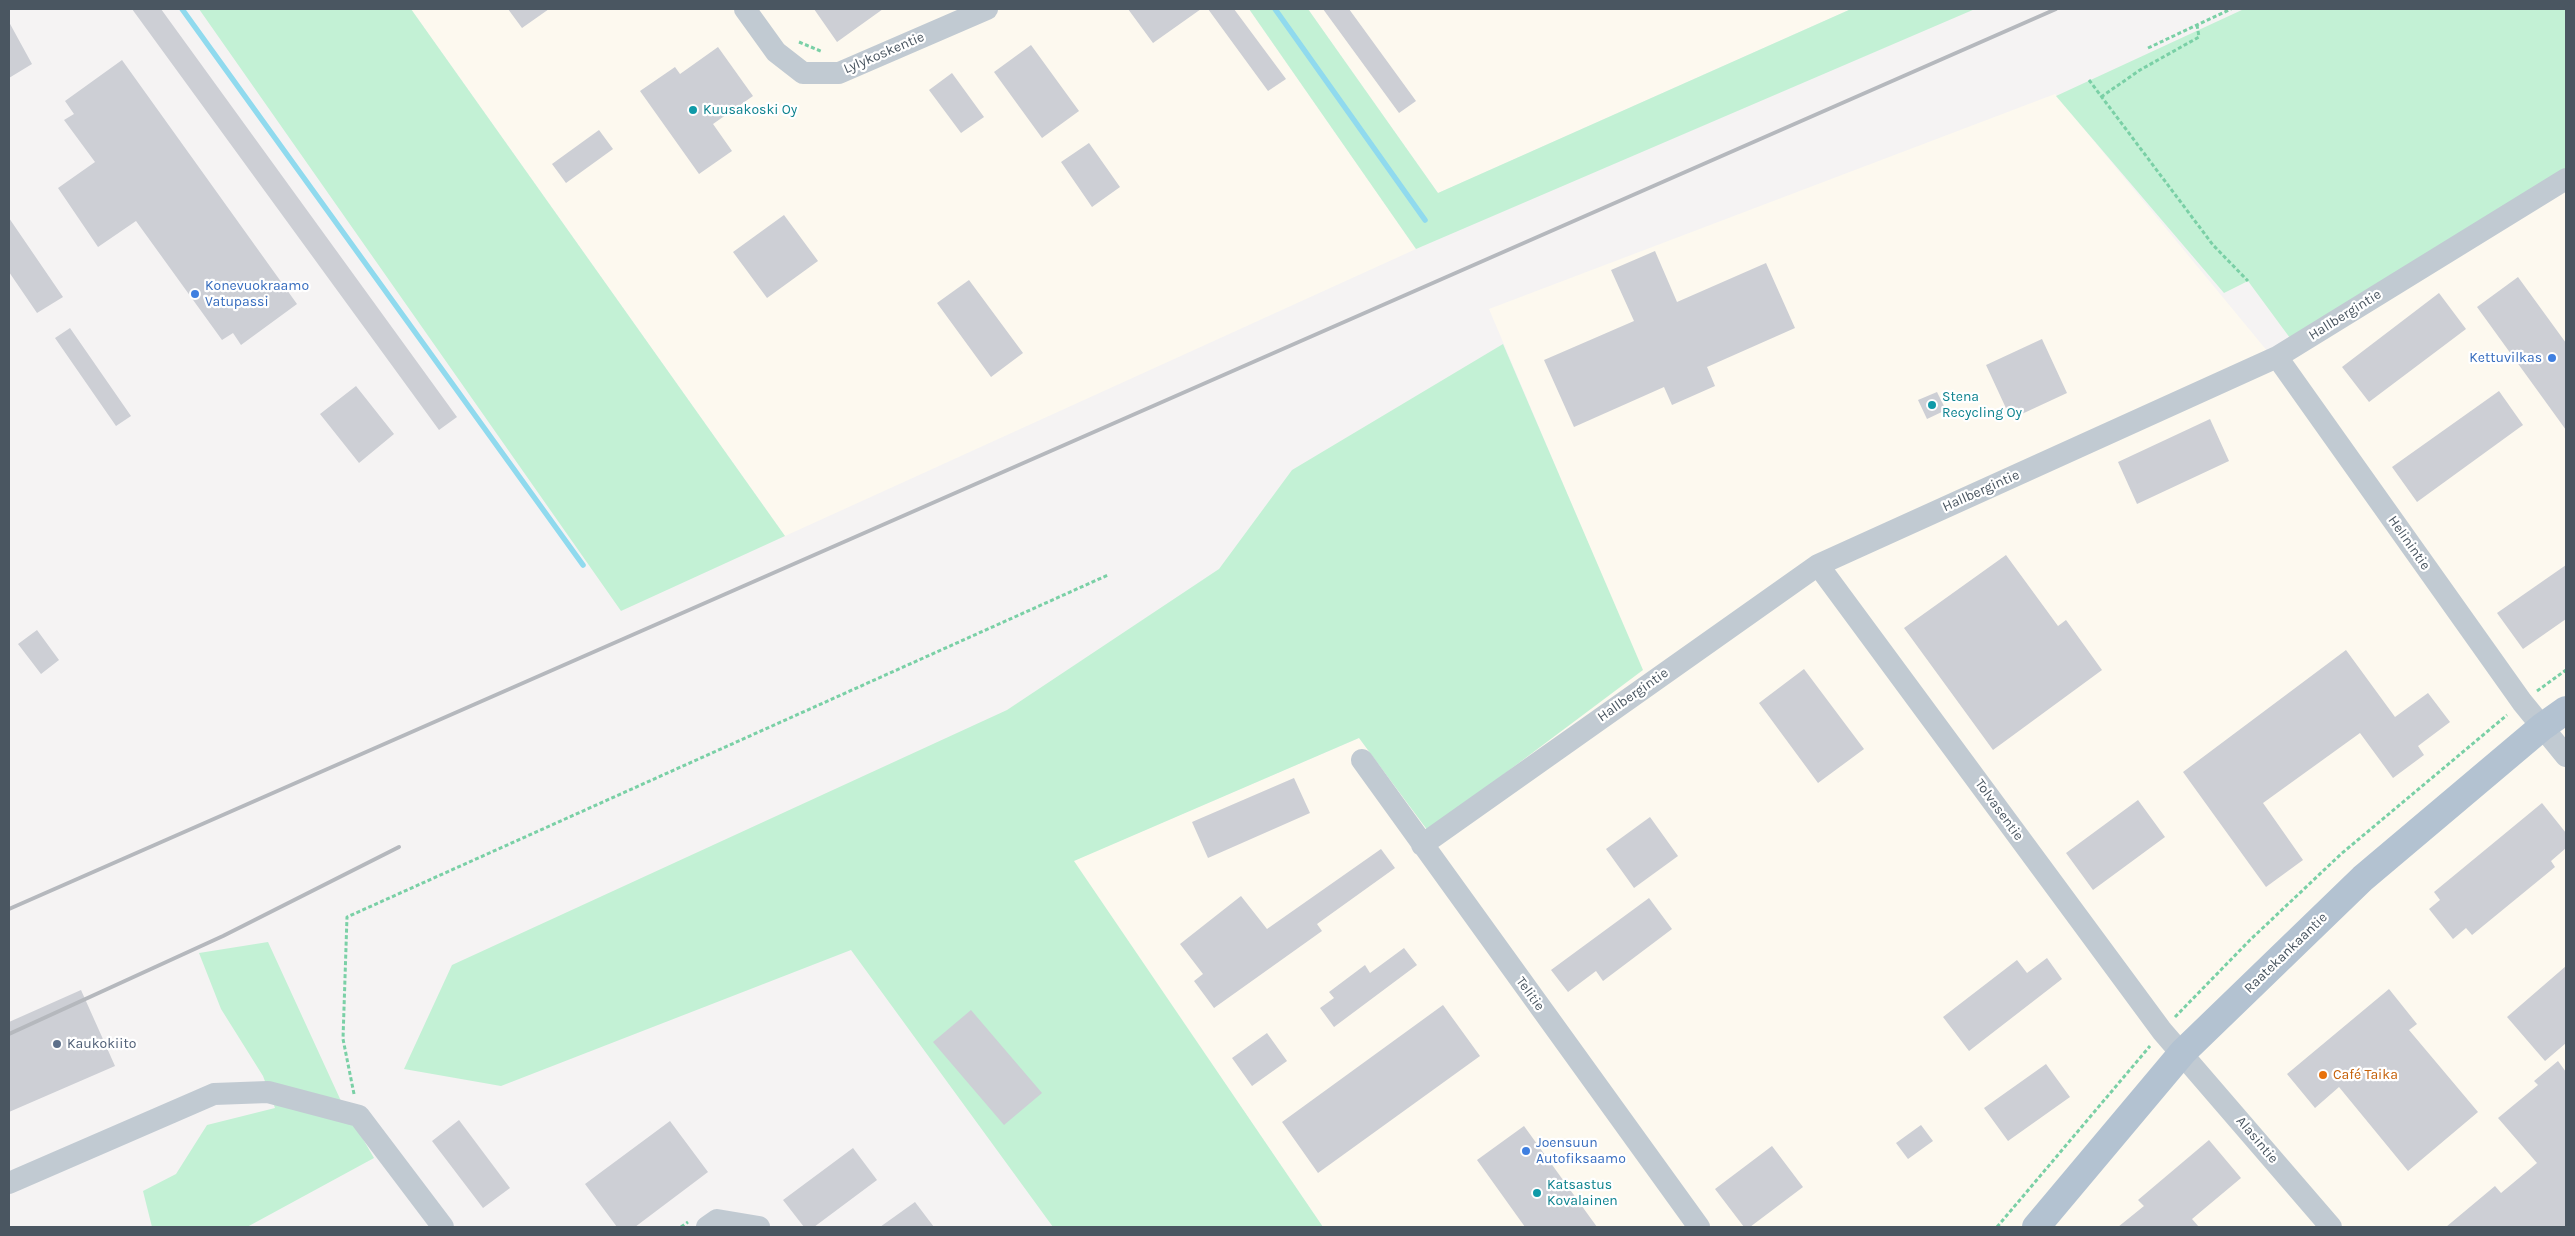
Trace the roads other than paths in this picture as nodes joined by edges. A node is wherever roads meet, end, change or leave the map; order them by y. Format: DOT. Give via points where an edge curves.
graph roads {
  1 [pos="745,9"];
  2 [pos="987,9"];
  3 [pos="2566,179"];
  4 [pos="2276,357"];
  5 [pos="1818,565"];
  6 [pos="2566,710"];
  7 [pos="2542,727"];
  8 [pos="2566,756"];
  9 [pos="1362,760"];
  10 [pos="1422,845"];
  11 [pos="2183,1052"];
  12 [pos="9,1183"];
  13 [pos="443,1227"];
  14 [pos="707,1227"];
  15 [pos="759,1227"];
  16 [pos="1699,1227"];
  17 [pos="2036,1227"];
  18 [pos="2331,1227"];
  1 -- 2 [label="street, Lylykoskentie" via="776,52 804,73 839,73"];
  3 -- 4 [label="street, Hallbergintie"];
  4 -- 5 [label="street, Hallbergintie"];
  4 -- 7 [label="street, Helinintie"];
  5 -- 10 [label="street, Hallbergintie"];
  5 -- 11 [label="street, Tolvasentie" via="2156,1023"];
  6 -- 7 [label="main road, Raatekankaantie"];
  7 -- 8 [label="street, Helinintie"];
  7 -- 11 [label="main road, Raatekankaantie" via="2363,878"];
  9 -- 10 [label="street, Telitie"];
  10 -- 16 [label="street, Telitie"];
  11 -- 17 [label="main road, Raatekankaantie"];
  11 -- 18 [label="street, Alasintie"];
  12 -- 13 [label="street" via="214,1094 268,1092 359,1116"];
  14 -- 15 [label="street" via="717,1220"];
}
